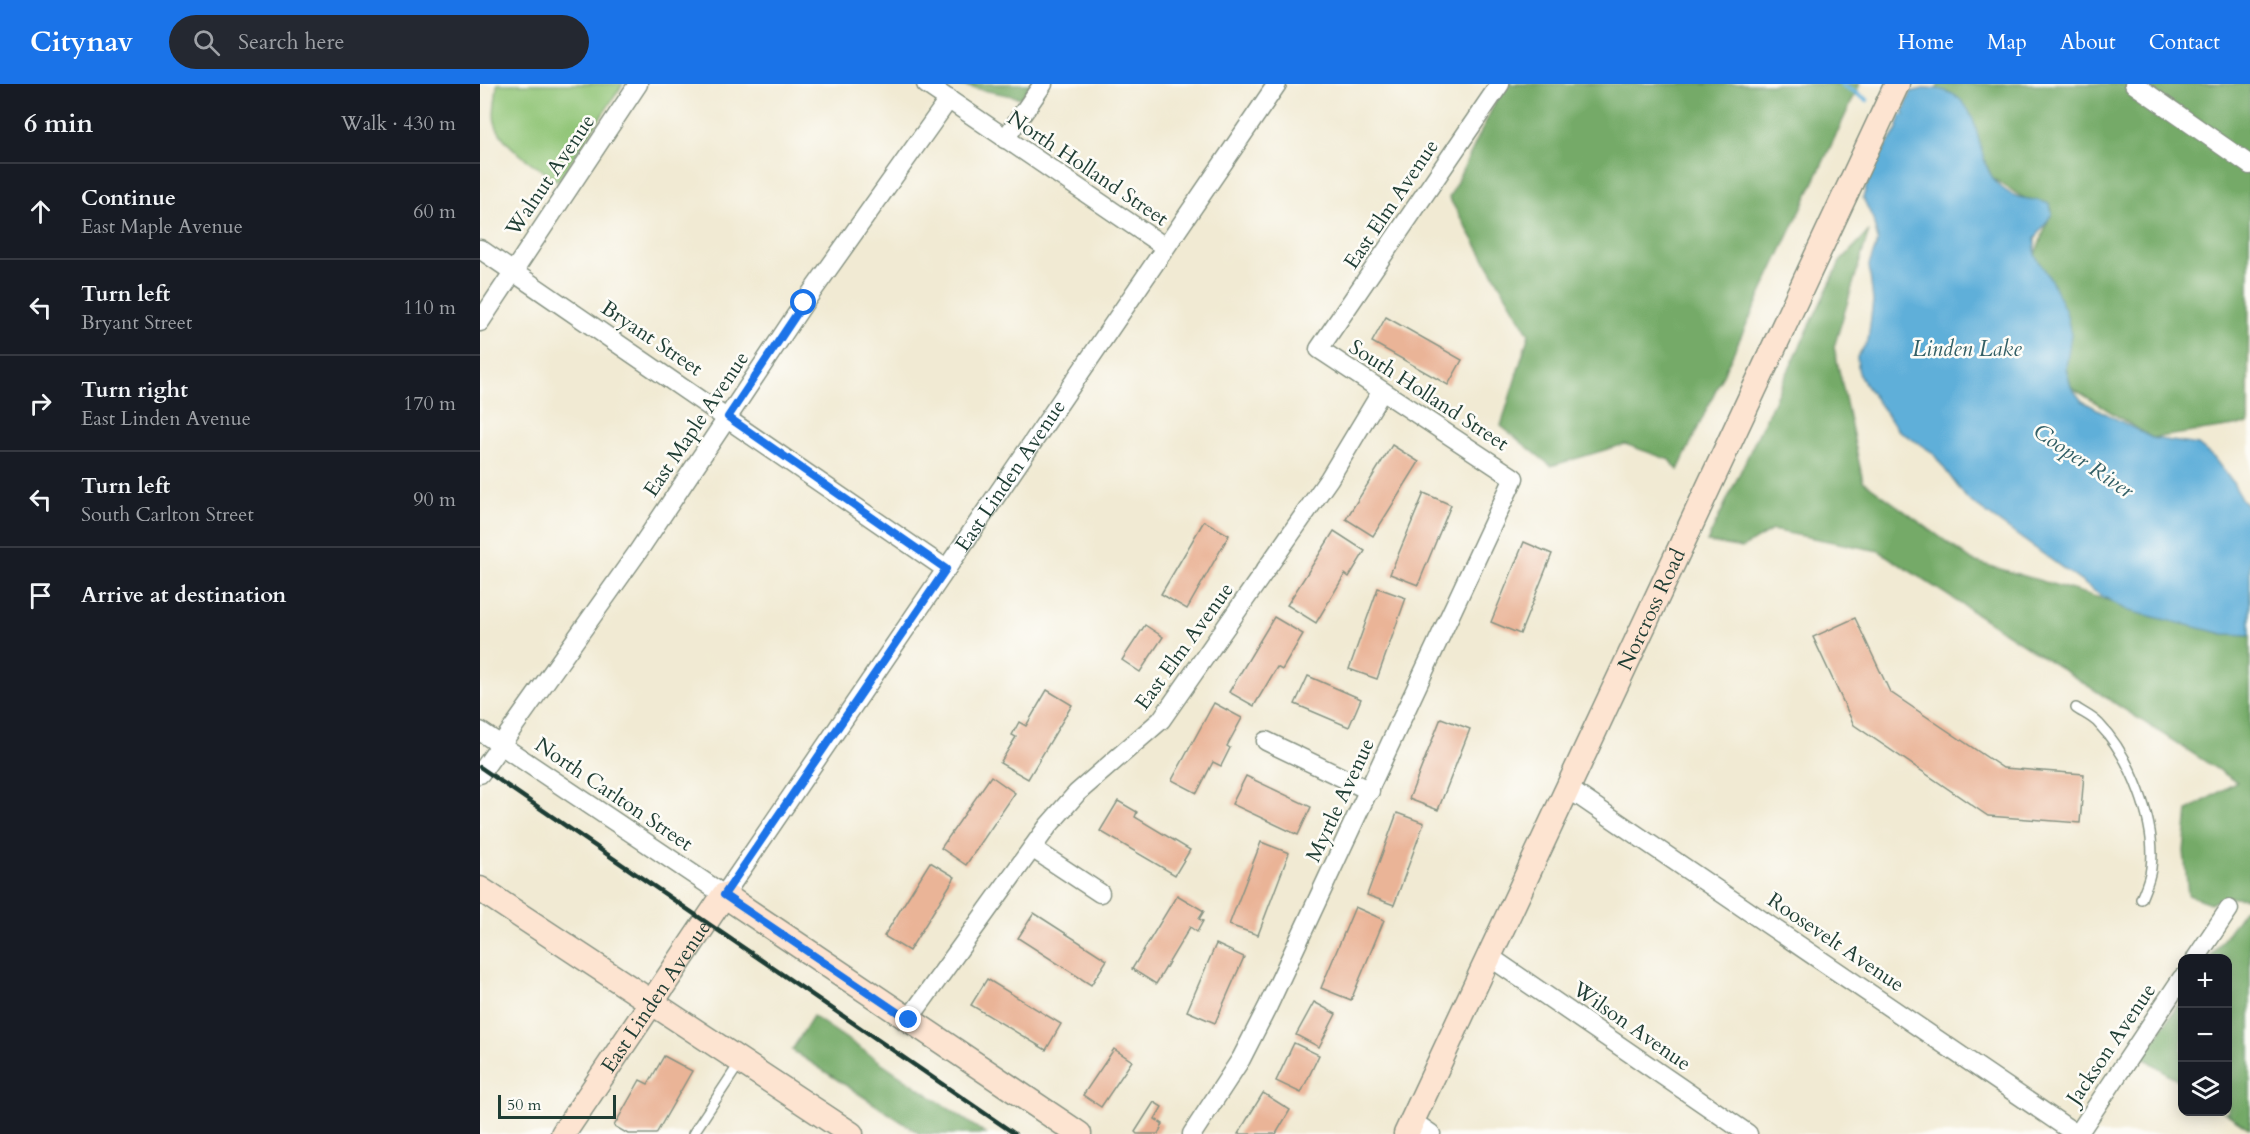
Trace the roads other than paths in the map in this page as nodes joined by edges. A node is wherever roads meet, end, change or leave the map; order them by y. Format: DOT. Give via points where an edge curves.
graph roads {
  1 [pos="638,84"];
  2 [pos="927,84"];
  3 [pos="1043,84"];
  4 [pos="1277,84"];
  5 [pos="1500,84"];
  6 [pos="1897,84"];
  7 [pos="2134,84"];
  8 [pos="949,99"];
  9 [pos="1005,139"];
  10 [pos="2250,165"];
  11 [pos="1165,247"];
  12 [pos="480,249"];
  13 [pos="514,271"];
  14 [pos="480,322"];
  15 [pos="1319,349"];
  16 [pos="1382,391"];
  17 [pos="728,417"];
  18 [pos="1514,478"];
  19 [pos="946,569"];
  20 [pos="2076,708"];
  21 [pos="480,731"];
  22 [pos="1266,741"];
  23 [pos="501,744"];
  24 [pos="480,774"];
  25 [pos="1569,789"];
  26 [pos="1370,790"];
  27 [pos="1032,848"];
  28 [pos="480,889"];
  29 [pos="1100,893"];
  30 [pos="724,895"];
  31 [pos="2141,899"];
  32 [pos="2229,909"];
  33 [pos="2199,954"];
  34 [pos="1490,957"];
  35 [pos="2178,984"];
  36 [pos="651,1001"];
  37 [pos="909,1020"];
  38 [pos="741,1061"];
  39 [pos="1416,1130"];
  40 [pos="563,1134"];
  41 [pos="693,1134"];
  42 [pos="851,1134"];
  43 [pos="1079,1134"];
  44 [pos="1192,1134"];
  45 [pos="1748,1134"];
  46 [pos="2077,1134"];
  1 -- 13 [label="street, Walnut Avenue"];
  2 -- 8 [label="street, North Holland Street"];
  3 -- 9 [label="street"];
  4 -- 11 [label="street, East Linden Avenue"];
  5 -- 15 [label="street, East Elm Avenue"];
  6 -- 25 [label="street, Norcross Road"];
  7 -- 10 [label="street"];
  8 -- 9 [label="street, North Holland Street"];
  8 -- 17 [label="street, East Maple Avenue"];
  9 -- 11 [label="street, North Holland Street"];
  11 -- 19 [label="street, East Linden Avenue"];
  12 -- 13 [label="street, Bryant Street"];
  13 -- 14 [label="street, Walnut Avenue"];
  13 -- 17 [label="street, Bryant Street"];
  15 -- 16 [label="street, South Holland Street"];
  16 -- 18 [label="street, South Holland Street"];
  16 -- 27 [label="street, East Elm Avenue" via="1329,478 1161,720 1077,793"];
  17 -- 19 [label="street, Bryant Street"];
  17 -- 23 [label="street, East Maple Avenue"];
  18 -- 26 [label="street, Myrtle Avenue"];
  19 -- 30 [label="street, East Linden Avenue"];
  20 -- 31 [label="lane" via="2098,722 2115,744 2142,801 2151,840 2151,867"];
  21 -- 23 [label="street, North Carlton Street"];
  22 -- 26 [label="street"];
  23 -- 24 [label="street, East Maple Avenue"];
  23 -- 30 [label="street, North Carlton Street"];
  25 -- 34 [label="street, Norcross Road"];
  25 -- 46 [label="street, Roosevelt Avenue"];
  26 -- 44 [label="street, Myrtle Avenue" via="1241,1059"];
  27 -- 29 [label="street"];
  27 -- 37 [label="street, East Elm Avenue"];
  28 -- 36 [label="street"];
  30 -- 36 [label="street, East Linden Avenue"];
  30 -- 37 [label="street"];
  32 -- 33 [label="street"];
  34 -- 39 [label="street, Norcross Road"];
  34 -- 45 [label="street, Wilson Avenue"];
  35 -- 46 [label="street, Jackson Avenue"];
  36 -- 38 [label="street"];
  36 -- 40 [label="street, East Linden Avenue"];
  37 -- 43 [label="street"];
  38 -- 41 [label="lane"];
  38 -- 42 [label="street"];
}
